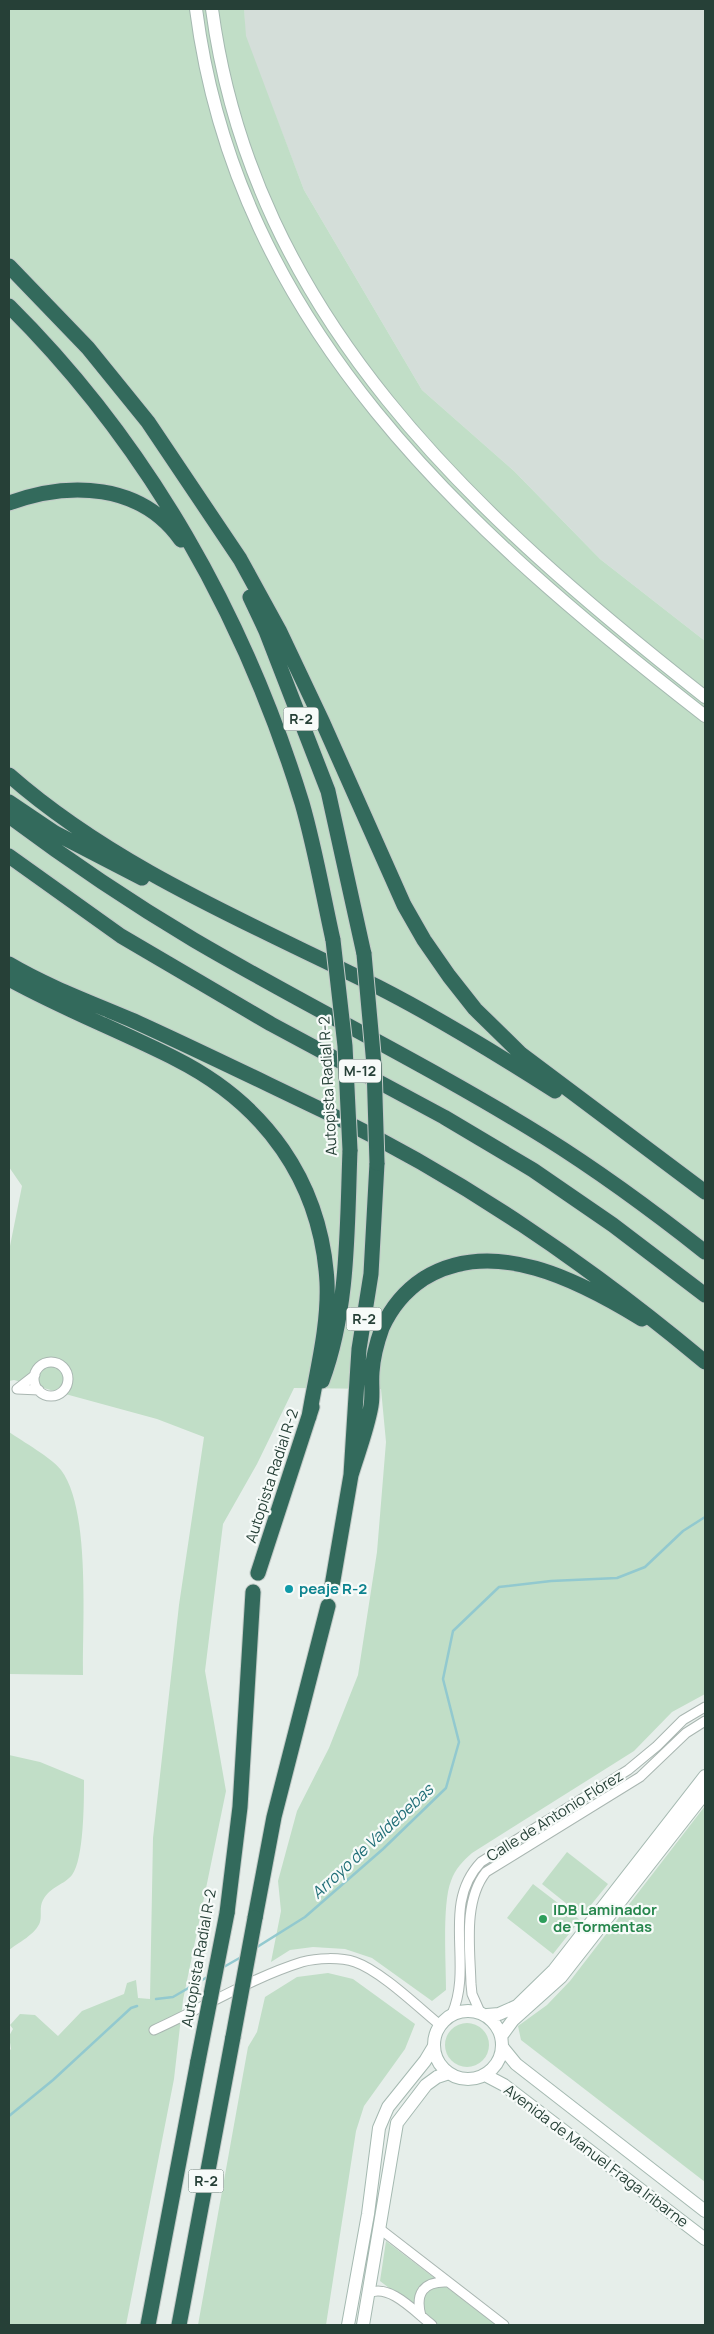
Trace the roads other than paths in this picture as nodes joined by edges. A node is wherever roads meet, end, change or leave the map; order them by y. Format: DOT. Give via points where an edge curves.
graph roads {
  1 [pos="196,9"];
  2 [pos="212,9"];
  3 [pos="9,266"];
  4 [pos="9,306"];
  5 [pos="200,498"];
  6 [pos="9,503"];
  7 [pos="223,603"];
  8 [pos="705,696"];
  9 [pos="705,716"];
  10 [pos="9,775"];
  11 [pos="9,802"];
  12 [pos="9,816"];
  13 [pos="9,856"];
  14 [pos="307,952"];
  15 [pos="9,956"];
  16 [pos="9,964"];
  17 [pos="9,979"];
  18 [pos="92,1003"];
  19 [pos="700,1189"];
  20 [pos="705,1252"];
  21 [pos="705,1295"];
  22 [pos="702,1360"];
  23 [pos="35,1375"];
  24 [pos="13,1390"];
  25 [pos="39,1390"];
  26 [pos="308,1417"];
  27 [pos="351,1475"];
  28 [pos="258,1573"];
  29 [pos="332,1586"];
  30 [pos="252,1592"];
  31 [pos="328,1606"];
  32 [pos="705,1707"];
  33 [pos="705,1721"];
  34 [pos="705,1776"];
  35 [pos="705,1793"];
  36 [pos="452,2014"];
  37 [pos="484,2014"];
  38 [pos="440,2024"];
  39 [pos="154,2030"];
  40 [pos="502,2041"];
  41 [pos="434,2046"];
  42 [pos="449,2073"];
  43 [pos="485,2075"];
  44 [pos="705,2211"];
  45 [pos="380,2228"];
  46 [pos="705,2239"];
  47 [pos="448,2282"];
  48 [pos="369,2293"];
  49 [pos="421,2316"];
  50 [pos="148,2325"];
  51 [pos="179,2325"];
  52 [pos="348,2325"];
  53 [pos="363,2325"];
  54 [pos="432,2325"];
  55 [pos="504,2325"];
  1 -- 9 [label="street" via="216,114 232,163 275,259 312,326 408,450 456,503 606,639"];
  2 -- 8 [label="street" via="230,105 268,211 322,307 360,366 466,490 523,546 614,625"];
  3 -- 5 [label="highway, R-2" via="88,348 148,422"];
  4 -- 7 [label="highway, R-2" via="70,370 128,446 188,536"];
  5 -- 19 [label="highway" via="240,559 279,630 404,905 449,976 475,1009 521,1054"];
  5 -- 27 [label="highway, R-2, bridge" via="266,631 328,791 364,954 374,1065 377,1163 371,1274 359,1349"];
  6 -- 7 [label="highway" via="43,493 78,490 106,491 135,500 161,518 178,536"];
  7 -- 26 [label="highway, Autopista Radial R-2 / R-2, bridge" via="275,722 302,805 333,940 345,1046 350,1150 345,1270 331,1357"];
  10 -- 14 [label="highway" via="71,823 131,862"];
  11 -- 14 [label="highway" via="55,833 115,866"];
  12 -- 20 [label="highway, M-12" via="68,860 194,940 545,1138 614,1184"];
  13 -- 21 [label="highway, M-12" via="121,936 271,1024 444,1117 532,1170 613,1225"];
  14 -- 19 [label="highway" via="401,998 470,1038 574,1103"];
  15 -- 18 [label="highway"];
  16 -- 18 [label="highway"];
  17 -- 26 [label="highway" via="177,1059 223,1086 259,1117 292,1160 318,1227 327,1283 325,1317"];
  18 -- 22 [label="highway" via="326,1112 449,1178 595,1273"];
  22 -- 27 [label="highway" via="624,1309 567,1280 503,1262 456,1264 436,1272 410,1289 386,1319 374,1358 372,1405"];
  23 -- 24 [label="street"];
  23 -- 25 [label="street"];
  23 -- 25 [label="street" via="48,1362 57,1363 67,1372 68,1382 60,1393 52,1396"];
  24 -- 25 [label="street"];
  26 -- 28 [label="highway, Autopista Radial R-2 / R-2"];
  27 -- 29 [label="highway, R-2"];
  30 -- 50 [label="highway, Autopista Radial R-2 / R-2, bridge" via="240,1807 227,1913"];
  31 -- 51 [label="highway, R-2, bridge" via="274,1817"];
  32 -- 36 [label="street, Calle de Antonio Flórez" via="683,1720 628,1770 482,1862 472,1872 460,1901 459,1995"];
  33 -- 37 [label="street, Calle de Antonio Flórez" via="686,1732 640,1777 482,1876 476,1884 470,1931 472,1994"];
  34 -- 37 [label="street" via="554,1970 516,2006 500,2014"];
  35 -- 40 [label="street" via="561,1977 513,2020"];
  36 -- 37 [label="street" via="461,2011"];
  36 -- 38 [label="street"];
  37 -- 40 [label="street" via="495,2022"];
  38 -- 39 [label="street" via="378,1975 354,1962 324,1959 304,1962 271,1974"];
  38 -- 41 [label="street"];
  40 -- 43 [label="street" via="497,2063"];
  40 -- 44 [label="street, Avenida de Manuel Fraga Iribarne" via="516,2064"];
  41 -- 42 [label="street" via="437,2059"];
  41 -- 52 [label="street" via="388,2107 379,2128 368,2214"];
  42 -- 43 [label="street" via="467,2079"];
  42 -- 45 [label="street" via="426,2085 397,2123"];
  43 -- 46 [label="street, Avenida de Manuel Fraga Iribarne" via="504,2085"];
  45 -- 47 [label="street"];
  45 -- 48 [label="street"];
  47 -- 49 [label="street" via="430,2283 425,2288 418,2306"];
  47 -- 55 [label="street"];
  48 -- 49 [label="street" via="389,2292"];
  48 -- 53 [label="street"];
  49 -- 54 [label="street"];
}
